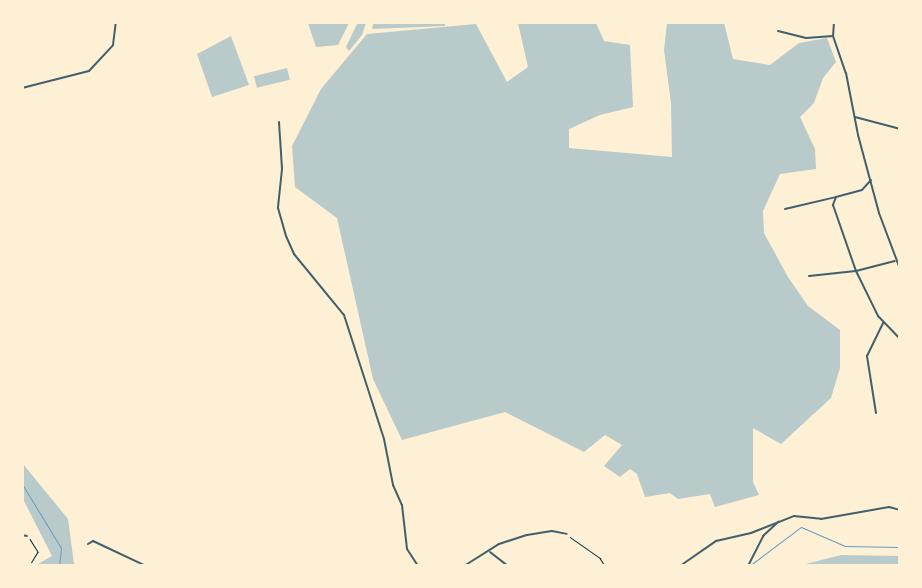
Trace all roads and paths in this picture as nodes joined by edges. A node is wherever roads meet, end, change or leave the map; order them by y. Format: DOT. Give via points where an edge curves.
graph roads {
  1 [pos="116,22"];
  2 [pos="834,22"];
  3 [pos="778,31"];
  4 [pos="833,36"];
  5 [pos="22,88"];
  6 [pos="855,117"];
  7 [pos="280,122"];
  8 [pos="900,130"];
  9 [pos="871,180"];
  10 [pos="836,197"];
  11 [pos="785,209"];
  12 [pos="895,261"];
  13 [pos="900,269"];
  14 [pos="856,270"];
  15 [pos="809,276"];
  16 [pos="883,323"];
  17 [pos="900,339"];
  18 [pos="876,413"];
  19 [pos="900,510"];
  20 [pos="780,521"];
  21 [pos="567,534"];
  22 [pos="22,535"];
  23 [pos="27,536"];
  24 [pos="88,544"];
  25 [pos="490,552"];
  26 [pos="32,562"];
  27 [pos="146,566"];
  28 [pos="418,566"];
  29 [pos="464,566"];
  30 [pos="508,566"];
  31 [pos="605,566"];
  32 [pos="680,566"];
  33 [pos="748,566"];
  1 -- 5 [label="street" via="113,45 89,71"];
  2 -- 4 [label="street"];
  3 -- 4 [label="street" via="806,38"];
  4 -- 6 [label="street" via="846,73"];
  6 -- 8 [label="street"];
  6 -- 9 [label="street"];
  7 -- 28 [label="street" via="282,169 278,208 286,236 294,254 344,315 384,438 393,484 402,505 407,549"];
  9 -- 10 [label="street" via="862,190"];
  9 -- 12 [label="street"];
  10 -- 11 [label="street"];
  10 -- 14 [label="street" via="833,205"];
  12 -- 13 [label="street"];
  12 -- 14 [label="street"];
  14 -- 15 [label="street"];
  14 -- 16 [label="street"];
  16 -- 17 [label="street"];
  16 -- 18 [label="street" via="867,356"];
  19 -- 20 [label="street" via="889,507 839,518 794,516"];
  20 -- 32 [label="street" via="752,533 716,541"];
  20 -- 33 [label="street" via="763,536"];
  21 -- 25 [label="street" via="552,531 527,535 499,544"];
  21 -- 31 [label="path" via="600,558"];
  22 -- 23 [label="street"];
  23 -- 26 [label="path" via="38,552"];
  24 -- 27 [label="street" via="93,542"];
  25 -- 29 [label="street"];
  25 -- 30 [label="street"];
}
